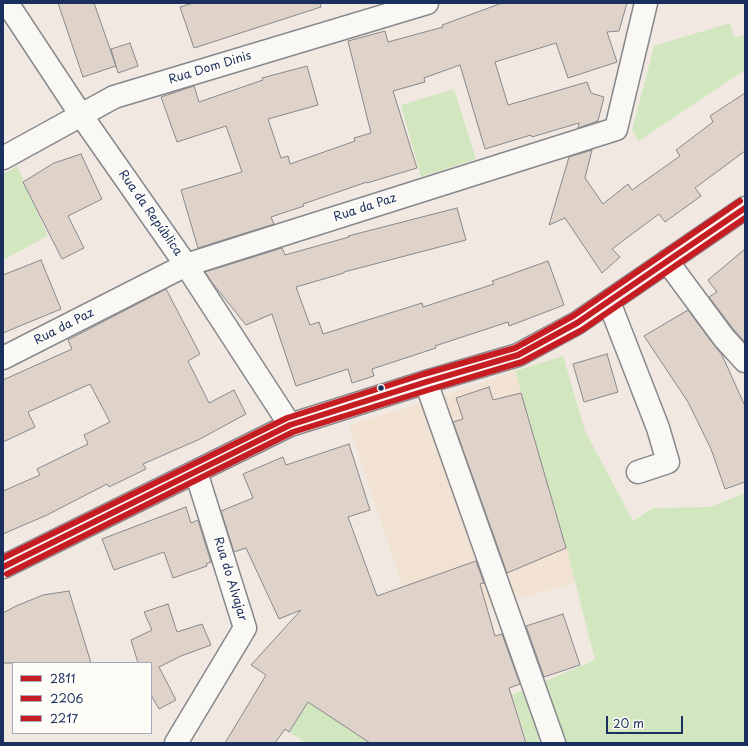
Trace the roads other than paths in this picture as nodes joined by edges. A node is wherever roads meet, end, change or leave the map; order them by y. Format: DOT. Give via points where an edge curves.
graph roads {
  1 [pos="7,3"];
  2 [pos="427,3"];
  3 [pos="646,3"];
  4 [pos="81,115"];
  5 [pos="3,158"];
  6 [pos="745,208"];
  7 [pos="667,261"];
  8 [pos="186,265"];
  9 [pos="609,302"];
  10 [pos="3,358"];
  11 [pos="745,361"];
  12 [pos="426,382"];
  13 [pos="290,426"];
  14 [pos="196,472"];
  15 [pos="638,472"];
  16 [pos="3,567"];
  17 [pos="176,743"];
  18 [pos="554,743"];
  1 -- 4 [label="street, Rua da República"];
  2 -- 4 [label="street, Rua Dom Dinis" via="114,97"];
  3 -- 8 [label="street, Rua da Paz" via="616,128"];
  4 -- 5 [label="street, Rua Dom Dinis" via="29,137"];
  4 -- 8 [label="street, Rua da República"];
  6 -- 7 [label="street"];
  7 -- 9 [label="street"];
  7 -- 11 [label="street" via="724,338"];
  8 -- 10 [label="street, Rua da Paz"];
  8 -- 13 [label="street, Rua da República"];
  9 -- 12 [label="street" via="577,323 518,355"];
  9 -- 15 [label="street" via="658,428 668,462"];
  12 -- 13 [label="street"];
  12 -- 18 [label="street"];
  13 -- 14 [label="street"];
  14 -- 16 [label="street"];
  14 -- 17 [label="street, Rua do Alvajar" via="245,628"];
}
